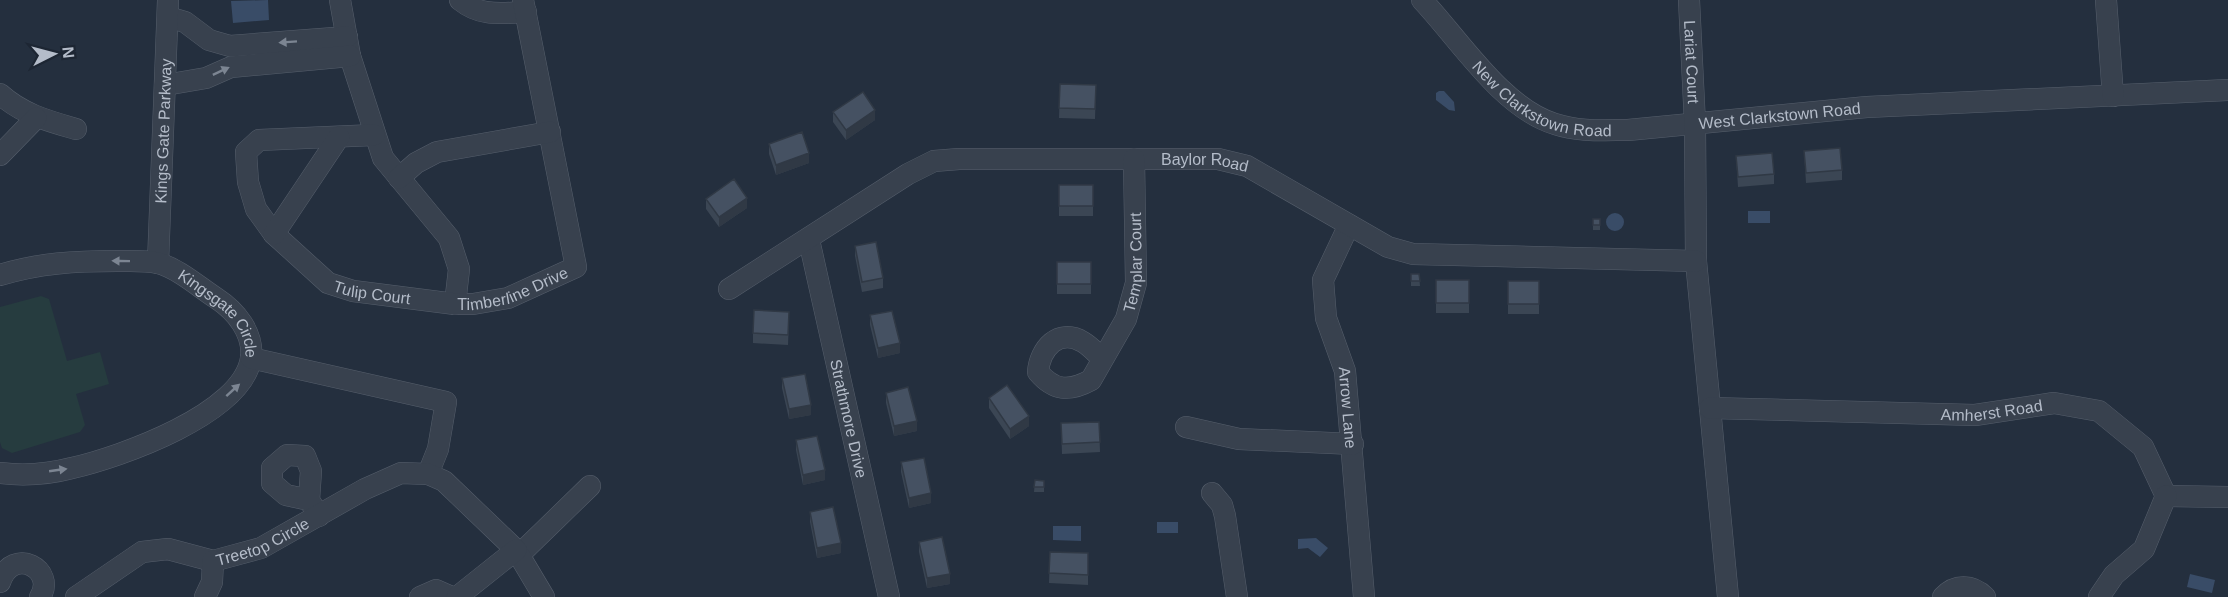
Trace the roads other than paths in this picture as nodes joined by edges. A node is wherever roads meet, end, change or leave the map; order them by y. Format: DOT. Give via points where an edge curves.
graph roads {
  1 [pos="340,0"];
  2 [pos="460,0"];
  3 [pos="1422,0"];
  4 [pos="1689,0"];
  5 [pos="2106,0"];
  6 [pos="525,6"];
  7 [pos="168,8"];
  8 [pos="348,46"];
  9 [pos="165,85"];
  10 [pos="2228,90"];
  11 [pos="0,94"];
  12 [pos="2113,96"];
  13 [pos="36,118"];
  14 [pos="1695,124"];
  15 [pos="76,129"];
  16 [pos="550,132"];
  17 [pos="374,135"];
  18 [pos="339,137"];
  19 [pos="0,154"];
  20 [pos="1134,159"];
  21 [pos="399,178"];
  22 [pos="1349,225"];
  23 [pos="274,234"];
  24 [pos="809,240"];
  25 [pos="1696,261"];
  26 [pos="158,263"];
  27 [pos="0,275"];
  28 [pos="729,289"];
  29 [pos="455,304"];
  30 [pos="251,358"];
  31 [pos="1102,358"];
  32 [pos="1710,408"];
  33 [pos="1186,427"];
  34 [pos="1353,444"];
  35 [pos="0,473"];
  36 [pos="428,474"];
  37 [pos="590,486"];
  38 [pos="1212,493"];
  39 [pos="2166,496"];
  40 [pos="2228,497"];
  41 [pos="518,552"];
  42 [pos="213,561"];
  43 [pos="0,583"];
  44 [pos="4,597"];
  45 [pos="40,597"];
  46 [pos="76,597"];
  47 [pos="205,597"];
  48 [pos="420,597"];
  49 [pos="455,597"];
  50 [pos="544,597"];
  51 [pos="889,597"];
  52 [pos="1237,597"];
  53 [pos="1364,597"];
  54 [pos="1728,597"];
  55 [pos="1943,597"];
  56 [pos="1985,597"];
  57 [pos="2099,597"];
  1 -- 8 [label="street, Timberline Drive"];
  2 -- 6 [label="street, Timberline Drive" via="473,10 490,14"];
  3 -- 14 [label="street, New Clarkstown Road" via="1494,81 1522,107 1554,124 1591,130"];
  4 -- 14 [label="street, Lariat Court"];
  5 -- 12 [label="street"];
  6 -- 16 [label="street, Timberline Drive"];
  8 -- 7 [label="street, one-way" via="230,46 209,40"];
  7 -- 9 [label="street, Kings Gate Parkway"];
  9 -- 8 [label="street, one-way" via="206,78 231,67"];
  8 -- 17 [label="street, Timberline Drive"];
  9 -- 26 [label="street, Kings Gate Parkway"];
  10 -- 12 [label="street, West Clarkstown Road"];
  11 -- 13 [label="street"];
  12 -- 14 [label="street, West Clarkstown Road" via="1867,107"];
  13 -- 15 [label="street"];
  13 -- 19 [label="street"];
  14 -- 25 [label="street, West Clarkstown Road"];
  16 -- 21 [label="street" via="437,152"];
  16 -- 29 [label="street, Timberline Drive" via="576,267 508,298"];
  17 -- 18 [label="street, Tulip Court"];
  17 -- 21 [label="street, Timberline Drive" via="383,158"];
  18 -- 23 [label="street"];
  18 -- 23 [label="street, Tulip Court" via="259,140 246,152 248,182 256,209"];
  20 -- 22 [label="street, Baylor Road" via="1218,159 1247,166"];
  20 -- 24 [label="street, Baylor Road" via="934,161"];
  20 -- 31 [label="street, Templar Court" via="1136,284 1126,318"];
  21 -- 29 [label="street, Timberline Drive" via="449,238 459,269"];
  22 -- 25 [label="street, Baylor Road" via="1388,247 1413,254"];
  22 -- 34 [label="street, Arrow Lane" via="1323,280 1326,318 1345,371"];
  23 -- 29 [label="street, Tulip Court" via="328,283 353,291"];
  24 -- 28 [label="street, Baylor Road"];
  24 -- 51 [label="street, Strathmore Drive"];
  25 -- 32 [label="street, West Clarkstown Road"];
  26 -- 27 [label="street, Kingsgate Circle, one-way" via="68,261"];
  26 -- 30 [label="street, Kingsgate Circle" via="225,304 246,327"];
  35 -- 30 [label="street, Kingsgate Circle, one-way" via="22,476 71,469 127,453 182,428 240,384"];
  30 -- 36 [label="street" via="446,402 438,449"];
  32 -- 39 [label="street, Amherst Road" via="1975,415 2054,403 2099,411 2143,447"];
  32 -- 54 [label="street, West Clarkstown Road"];
  33 -- 34 [label="street" via="1239,439"];
  34 -- 53 [label="street, Arrow Lane"];
  36 -- 41 [label="street" via="444,481"];
  36 -- 42 [label="street, Treetop Circle" via="401,473 314,508 261,548"];
  37 -- 41 [label="street"];
  38 -- 52 [label="street" via="1225,516"];
  39 -- 40 [label="street"];
  39 -- 57 [label="street" via="2144,549 2114,574"];
  41 -- 49 [label="street"];
  41 -- 50 [label="street"];
  42 -- 46 [label="street, Treetop Circle" via="168,549 142,552"];
  42 -- 47 [label="street" via="212,582"];
  43 -- 44 [label="street"];
  43 -- 45 [label="street" via="3,572 11,565 32,565 44,582"];
  48 -- 49 [label="street" via="436,590"];
  55 -- 56 [label="street" via="1960,587 1976,589"];
}
